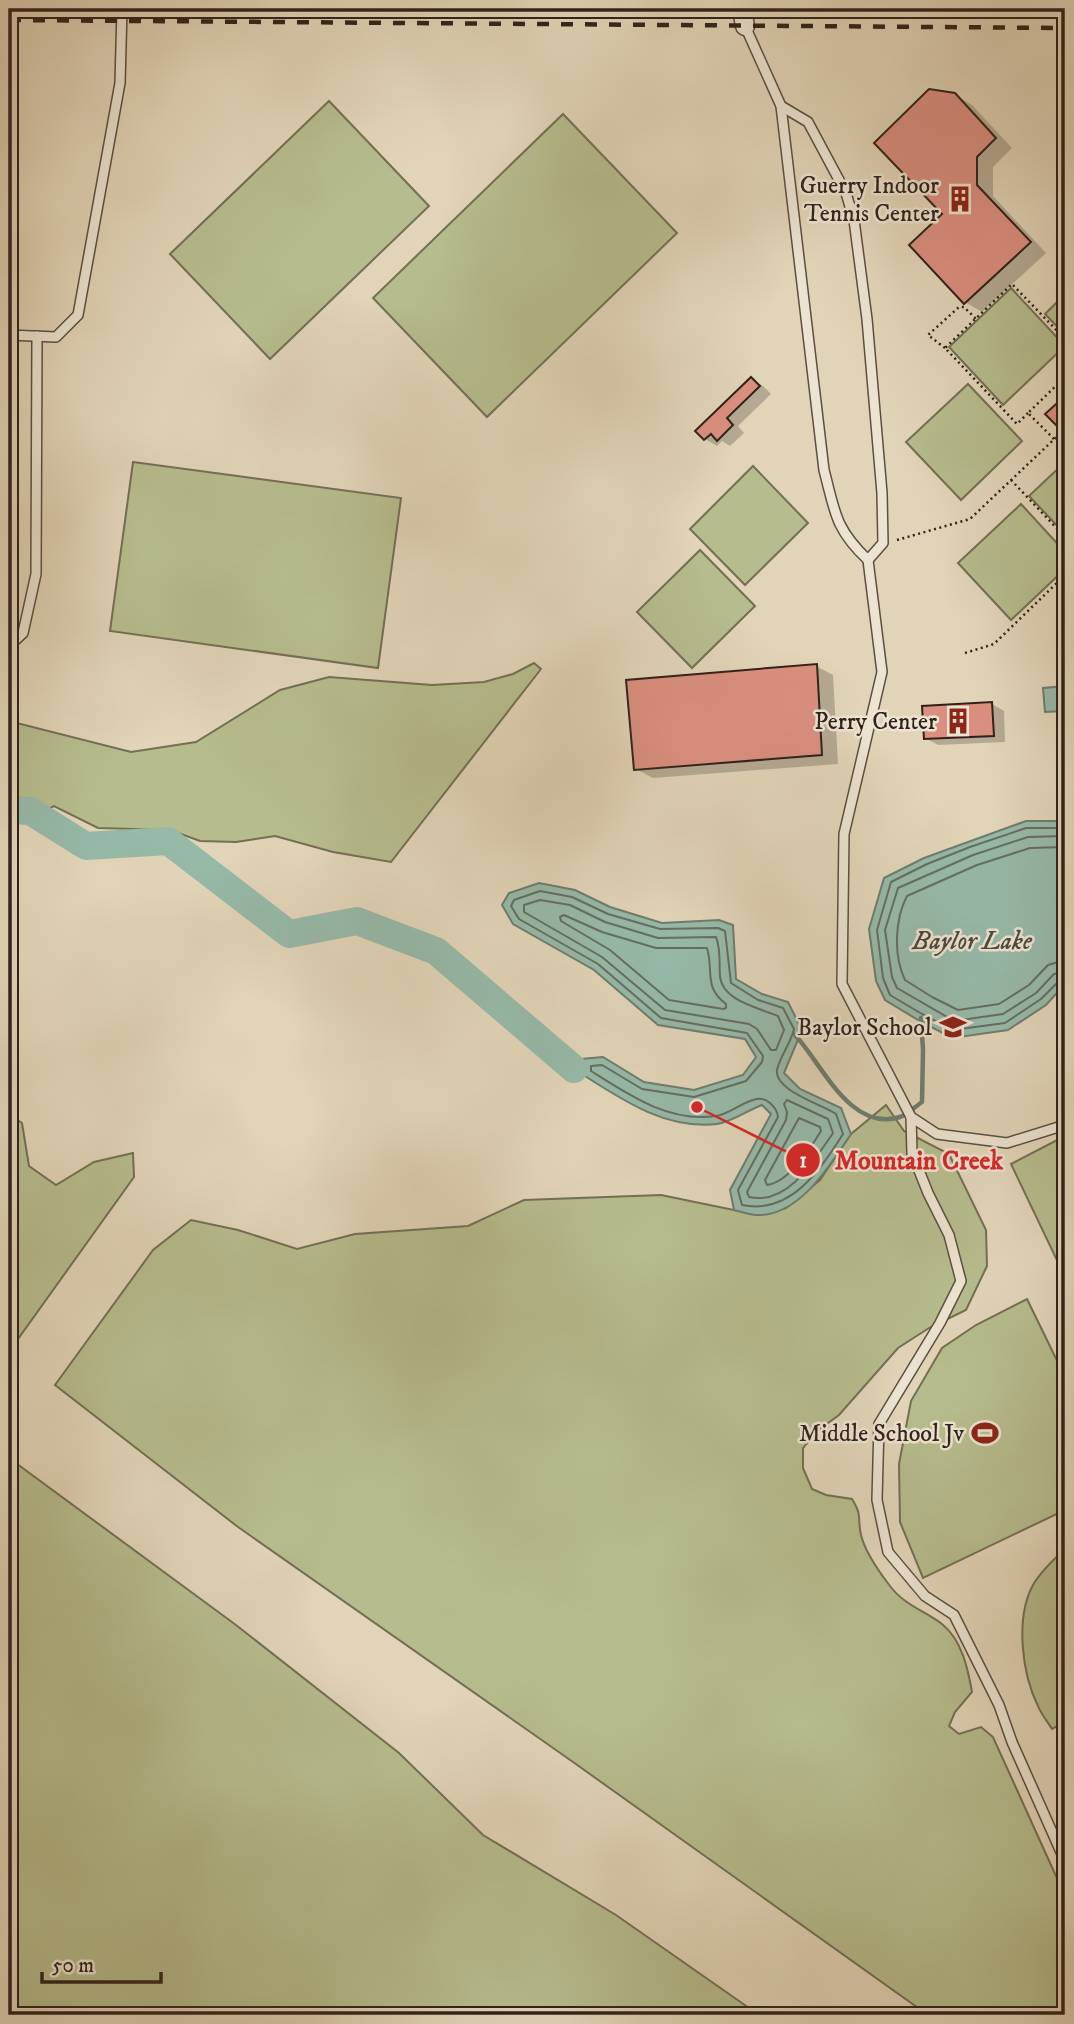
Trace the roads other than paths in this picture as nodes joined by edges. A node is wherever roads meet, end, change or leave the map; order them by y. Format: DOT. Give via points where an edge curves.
graph roads {
  1 [pos="122,9"];
  2 [pos="743,18"];
  3 [pos="781,106"];
  4 [pos="9,335"];
  5 [pos="37,336"];
  6 [pos="868,560"];
  7 [pos="9,646"];
  8 [pos="911,1118"];
  9 [pos="1065,1125"];
  10 [pos="1065,1861"];
  1 -- 5 [label="lane" via="120,83 78,315 57,337"];
  2 -- 3 [label="lane"];
  3 -- 6 [label="lane" via="824,470 838,523"];
  3 -- 6 [label="lane" via="808,122 846,193 854,220 882,493 883,543"];
  4 -- 5 [label="lane"];
  5 -- 7 [label="lane" via="36,574 23,633"];
  6 -- 8 [label="lane" via="882,671 844,834 842,984"];
  8 -- 9 [label="lane" via="937,1134 1007,1143"];
  8 -- 10 [label="lane" via="912,1153 949,1235 961,1281 879,1424 877,1500 888,1552 925,1596 954,1615 999,1704"];
}
